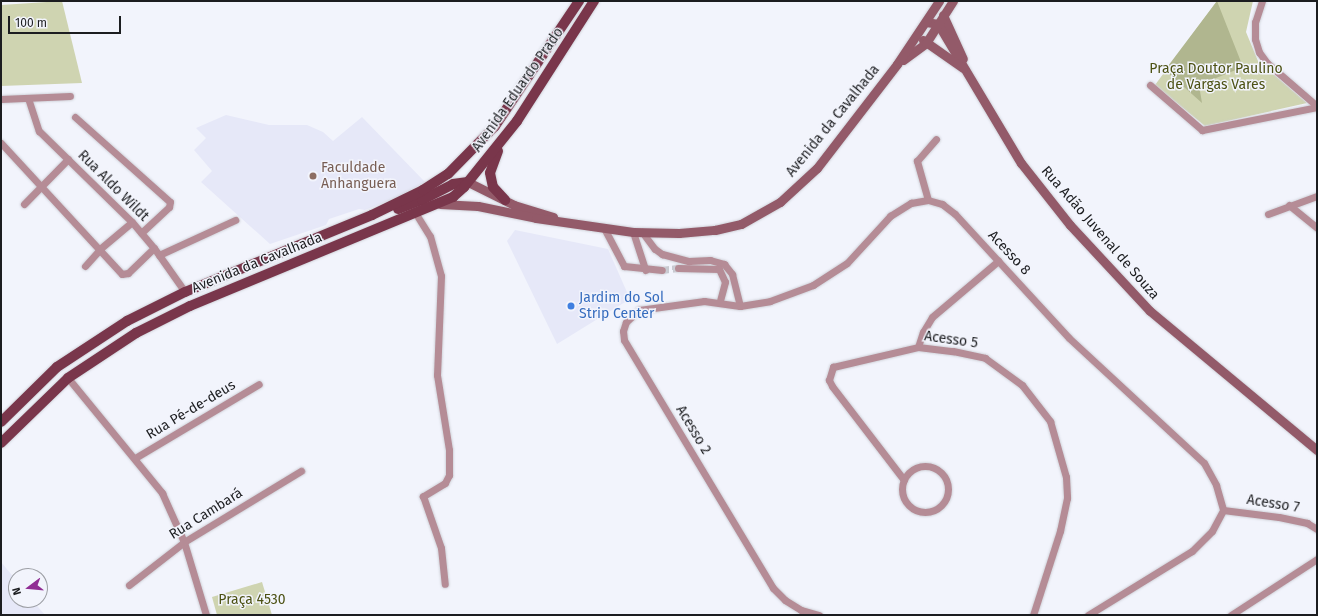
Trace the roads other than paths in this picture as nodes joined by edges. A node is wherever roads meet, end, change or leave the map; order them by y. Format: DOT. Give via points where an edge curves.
graph roads {
  1 [pos="579,1"];
  2 [pos="594,1"];
  3 [pos="940,1"];
  4 [pos="946,1"];
  5 [pos="953,1"];
  6 [pos="1262,1"];
  7 [pos="944,14"];
  8 [pos="926,22"];
  9 [pos="938,24"];
  10 [pos="918,34"];
  11 [pos="926,43"];
  12 [pos="897,64"];
  13 [pos="966,70"];
  14 [pos="1150,85"];
  15 [pos="70,96"];
  16 [pos="28,98"];
  17 [pos="1,99"];
  18 [pos="1317,107"];
  19 [pos="75,117"];
  20 [pos="936,139"];
  21 [pos="501,142"];
  22 [pos="1,143"];
  23 [pos="68,159"];
  24 [pos="468,182"];
  25 [pos="43,187"];
  26 [pos="1317,196"];
  27 [pos="505,200"];
  28 [pos="928,200"];
  29 [pos="24,204"];
  30 [pos="440,204"];
  31 [pos="1289,205"];
  32 [pos="416,214"];
  33 [pos="1268,214"];
  34 [pos="372,215"];
  35 [pos="235,220"];
  36 [pos="560,220"];
  37 [pos="132,222"];
  38 [pos="354,223"];
  39 [pos="604,228"];
  40 [pos="1317,228"];
  41 [pos="638,232"];
  42 [pos="141,233"];
  43 [pos="101,248"];
  44 [pos="154,248"];
  45 [pos="284,251"];
  46 [pos="159,254"];
  47 [pos="316,254"];
  48 [pos="998,261"];
  49 [pos="85,266"];
  50 [pos="678,268"];
  51 [pos="645,270"];
  52 [pos="662,270"];
  53 [pos="243,284"];
  54 [pos="185,292"];
  55 [pos="720,301"];
  56 [pos="740,306"];
  57 [pos="918,347"];
  58 [pos="68,378"];
  59 [pos="259,384"];
  60 [pos="1,422"];
  61 [pos="1,443"];
  62 [pos="1317,450"];
  63 [pos="135,458"];
  64 [pos="301,471"];
  65 [pos="904,480"];
  66 [pos="1223,510"];
  67 [pos="1317,529"];
  68 [pos="184,542"];
  69 [pos="1317,560"];
  70 [pos="445,584"];
  71 [pos="129,585"];
  72 [pos="206,615"];
  73 [pos="819,615"];
  74 [pos="1033,615"];
  75 [pos="1088,615"];
  76 [pos="1231,615"];
  1 -- 34 [label="main road, Avenida Eduardo Prado" via="495,126 464,160 437,182"];
  2 -- 21 [label="main road, Avenida Eduardo Prado"];
  3 -- 8 [label="main road, Avenida da Cavalhada"];
  4 -- 7 [label="main road"];
  5 -- 7 [label="main road, Avenida da Cavalhada"];
  6 -- 18 [label="street" via="1255,22 1255,39 1259,52 1267,63"];
  7 -- 9 [label="main road, Avenida da Cavalhada"];
  7 -- 13 [label="main road" via="960,48"];
  8 -- 9 [label="main road"];
  8 -- 10 [label="main road, Avenida da Cavalhada"];
  9 -- 11 [label="main road, Avenida da Cavalhada"];
  9 -- 13 [label="main road, Rua Adão Juvenal de Souza"];
  10 -- 11 [label="main road, Rua Adão Juvenal de Souza"];
  10 -- 12 [label="main road, Avenida da Cavalhada"];
  11 -- 12 [label="main road, Avenida da Cavalhada"];
  11 -- 13 [label="main road, Rua Adão Juvenal de Souza"];
  12 -- 41 [label="main road, Avenida da Cavalhada" via="817,168 780,202 741,224 715,230"];
  13 -- 62 [label="main road, Rua Adão Juvenal de Souza" via="1021,163 1070,225 1150,311"];
  14 -- 18 [label="street" via="1202,130"];
  15 -- 16 [label="street"];
  16 -- 17 [label="street"];
  16 -- 23 [label="street, Rua Aldo Wildt" via="39,130"];
  19 -- 42 [label="street" via="170,202 169,207"];
  20 -- 28 [label="street" via="918,161"];
  21 -- 24 [label="main road, Avenida Eduardo Prado"];
  21 -- 27 [label="main road" via="490,172 493,187"];
  22 -- 25 [label="street"];
  23 -- 25 [label="street"];
  23 -- 37 [label="street, Rua Aldo Wildt"];
  24 -- 27 [label="main road, Avenida da Cavalhada"];
  24 -- 30 [label="main road, Avenida Eduardo Prado" via="453,197"];
  24 -- 34 [label="main road" via="453,184 422,200"];
  25 -- 29 [label="street"];
  25 -- 43 [label="street"];
  26 -- 31 [label="street"];
  27 -- 36 [label="main road, Avenida da Cavalhada"];
  28 -- 48 [label="street, Acesso 8" via="942,204 955,214"];
  28 -- 56 [label="street" via="911,203 890,216 847,263 813,285 770,302"];
  30 -- 32 [label="main road, Avenida da Cavalhada"];
  30 -- 36 [label="main road, Avenida da Cavalhada" via="478,206 536,218"];
  31 -- 33 [label="street"];
  31 -- 40 [label="street"];
  32 -- 47 [label="main road, Avenida da Cavalhada"];
  32 -- 70 [label="street" via="430,236 441,276 438,375 449,450 449,475 445,483 423,496 441,548"];
  34 -- 38 [label="main road, Avenida da Cavalhada"];
  35 -- 46 [label="street"];
  36 -- 39 [label="main road, Avenida da Cavalhada"];
  37 -- 42 [label="street, Rua Aldo Wildt"];
  37 -- 43 [label="street"];
  38 -- 45 [label="main road, Avenida da Cavalhada"];
  38 -- 47 [label="main road" via="314,244"];
  39 -- 41 [label="main road, Avenida da Cavalhada"];
  39 -- 51 [label="street" via="620,263 630,268"];
  41 -- 51 [label="street"];
  41 -- 56 [label="street" via="662,254 689,261 710,260 724,264 732,274"];
  42 -- 44 [label="street, Rua Aldo Wildt"];
  43 -- 44 [label="street" via="124,274"];
  43 -- 49 [label="street"];
  44 -- 46 [label="street, Rua Aldo Wildt"];
  45 -- 53 [label="main road" via="278,264"];
  45 -- 54 [label="main road, Avenida da Cavalhada"];
  46 -- 54 [label="street, Rua Aldo Wildt"];
  47 -- 53 [label="main road, Avenida da Cavalhada"];
  48 -- 57 [label="street" via="932,317 922,332"];
  48 -- 66 [label="street, Acesso 8" via="1069,338 1204,463 1216,485"];
  50 -- 55 [label="street" via="719,269 725,282"];
  51 -- 52 [label="street"];
  53 -- 58 [label="main road, Avenida da Cavalhada" via="190,306 136,333"];
  54 -- 60 [label="main road, Avenida da Cavalhada" via="127,321 57,367"];
  55 -- 56 [label="street"];
  55 -- 73 [label="street, Acesso 2" via="639,310 626,322 624,340 773,588 785,600 801,610"];
  57 -- 65 [label="street, Acesso 5" via="838,364 830,372 829,380"];
  57 -- 74 [label="street, Acesso 5" via="985,358 1022,385 1050,421 1066,477 1067,498 1060,531"];
  58 -- 61 [label="main road, Avenida da Cavalhada"];
  58 -- 63 [label="street"];
  59 -- 63 [label="street, Rua Pé-de-deus"];
  63 -- 68 [label="street" via="162,493"];
  64 -- 68 [label="street, Rua Cambará"];
  65 -- 65 [label="street" via="903,494 910,506 916,510 930,512 937,509 947,498 948,482 938,469 922,466 912,470"];
  66 -- 67 [label="street, Acesso 7" via="1279,517 1307,523"];
  66 -- 75 [label="street" via="1212,531 1192,551"];
  68 -- 71 [label="street, Rua Cambará"];
  68 -- 72 [label="street"];
  69 -- 76 [label="street"];
}
